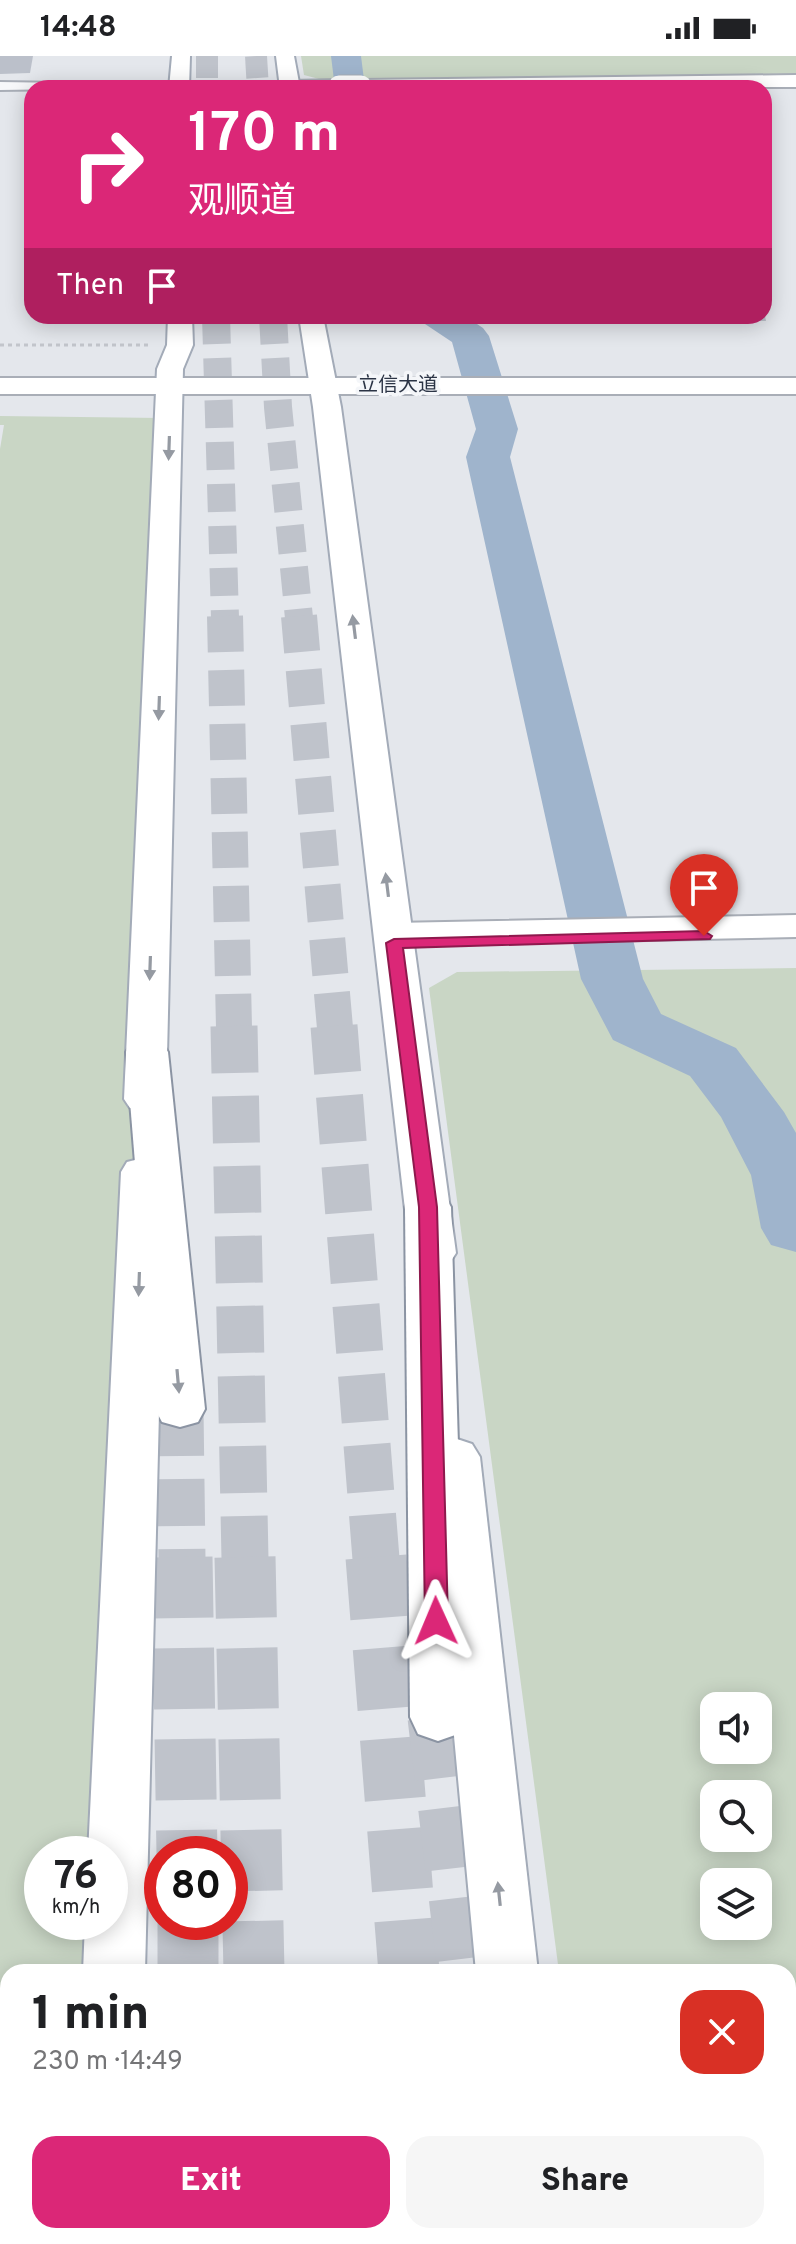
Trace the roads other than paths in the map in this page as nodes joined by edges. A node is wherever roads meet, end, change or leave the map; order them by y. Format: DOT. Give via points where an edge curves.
graph roads {
  1 [pos="181,56"];
  2 [pos="285,56"];
  3 [pos="180,80"];
  4 [pos="290,80"];
  5 [pos="772,81"];
  6 [pos="796,81"];
  7 [pos="0,86"];
  8 [pos="24,86"];
  9 [pos="772,92"];
  10 [pos="796,92"];
  11 [pos="312,324"];
  12 [pos="171,354"];
  13 [pos="0,367"];
  14 [pos="796,370"];
  15 [pos="540,376"];
  16 [pos="320,377"];
  17 [pos="0,386"];
  18 [pos="796,386"];
  19 [pos="796,926"];
  20 [pos="643,933"];
  21 [pos="796,934"];
  22 [pos="394,938"];
  23 [pos="147,1052"];
  24 [pos="428,1207"];
  25 [pos="180,1409"];
  26 [pos="438,1717"];
  27 [pos="114,1964"];
  28 [pos="506,1964"];
  1 -- 3 [label="main road"];
  2 -- 4 [label="main road"];
  5 -- 6 [label="street"];
  7 -- 8 [label="street"];
  9 -- 10 [label="street"];
  11 -- 16 [label="main road"];
  12 -- 13 [label="street, 立信大道"];
  12 -- 16 [label="street, 立信大道"];
  12 -- 17 [label="street, 立信大道"];
  12 -- 23 [label="main road, one-way"];
  14 -- 15 [label="street, 立信大道"];
  15 -- 16 [label="street, 立信大道"];
  15 -- 18 [label="street, 立信大道"];
  22 -- 16 [label="main road, one-way"];
  19 -- 20 [label="street"];
  20 -- 21 [label="street"];
  20 -- 22 [label="street"];
  22 -- 24 [label="main road"];
  23 -- 25 [label="main road, one-way"];
  23 -- 27 [label="main road, one-way"];
  24 -- 26 [label="main road"];
  28 -- 24 [label="main road, one-way"];
}
